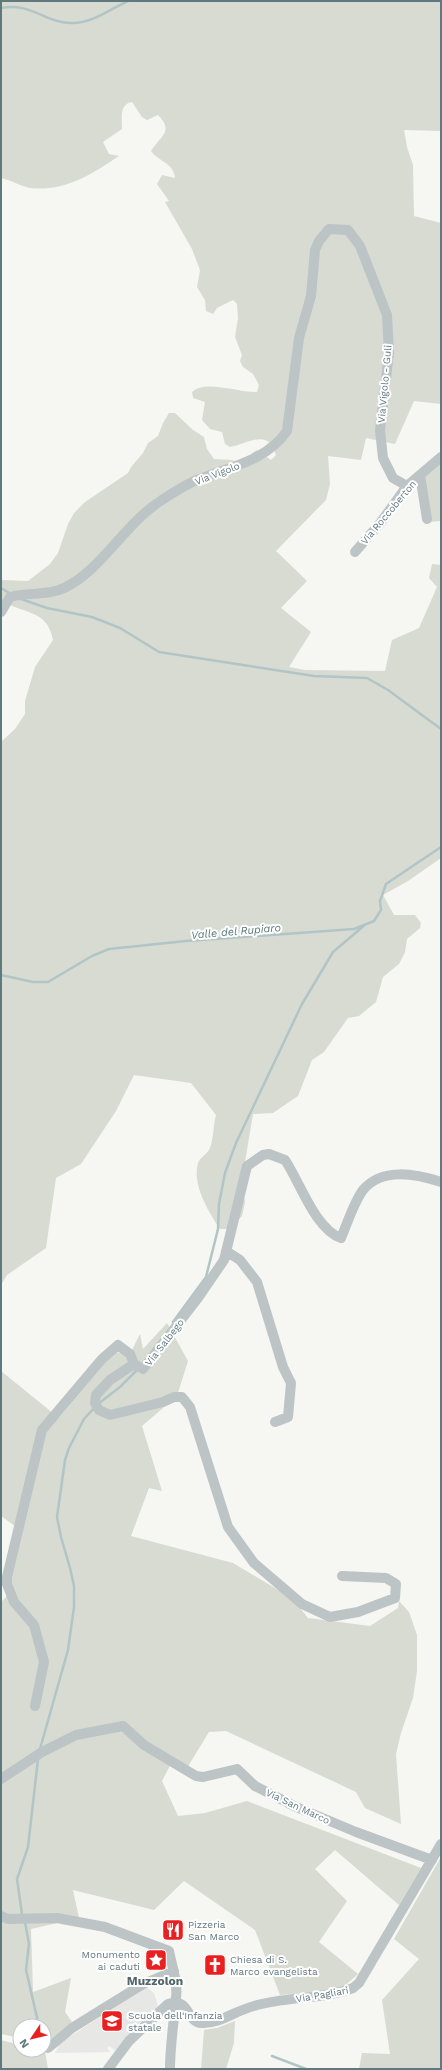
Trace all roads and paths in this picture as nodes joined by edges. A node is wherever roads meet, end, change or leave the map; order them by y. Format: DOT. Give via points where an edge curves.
graph roads {
  1 [pos="315,250"];
  2 [pos="441,457"];
  3 [pos="420,475"];
  4 [pos="407,486"];
  5 [pos="427,519"];
  6 [pos="355,552"];
  7 [pos="1,612"];
  8 [pos="441,1182"];
  9 [pos="226,1251"];
  10 [pos="138,1366"];
  11 [pos="275,1422"];
  12 [pos="342,1576"];
  13 [pos="35,1706"];
  14 [pos="1,1779"];
  15 [pos="441,1844"];
  16 [pos="432,1860"];
  17 [pos="1,1916"];
  18 [pos="174,1971"];
  19 [pos="178,2002"];
  20 [pos="52,2045"];
  21 [pos="108,2069"];
  22 [pos="170,2069"];
  1 -- 4 [label="street, Via Vigolo - Guli" via="329,229 348,230 360,246 374,280 387,315 388,353 380,430 383,458 393,478"];
  1 -- 7 [label="street, Via Vigolo" via="311,296 299,338 287,431 280,441 251,461 201,478 155,504 77,581 62,589 10,597"];
  2 -- 3 [label="street, Via Roccoberton"];
  3 -- 4 [label="street, Via Roccoberton"];
  3 -- 5 [label="street"];
  4 -- 6 [label="street, Via Roccoberton"];
  8 -- 9 [label="street, Via Salbego" via="405,1173 376,1179 363,1191 341,1238 334,1236 319,1220 285,1160 269,1154 263,1155 247,1166"];
  9 -- 10 [label="street, Via Salbego" via="224,1260 198,1298"];
  9 -- 11 [label="street" via="240,1260 258,1282 283,1367 292,1383 288,1417"];
  10 -- 12 [label="street" via="110,1380 96,1395 97,1407 110,1415 182,1397 190,1407 228,1527 254,1564 302,1604 330,1617 358,1612 395,1598 396,1584 386,1578"];
  10 -- 13 [label="street, Via Salbego" via="130,1354 118,1345 102,1359 42,1430 7,1577 14,1602 34,1626 44,1662"];
  14 -- 16 [label="street, Via San Marco" via="38,1754 76,1735 123,1726 144,1744 196,1776 203,1777 237,1769 255,1786 294,1806"];
  15 -- 16 [label="street, Via Pagliari"];
  16 -- 19 [label="street, Via Pagliari" via="353,1988 254,2006 213,2022 201,2023 195,2021"];
  17 -- 18 [label="street" via="8,1919 57,1918 105,1927 169,1951"];
  18 -- 19 [label="street"];
  18 -- 20 [label="street" via="143,1984 72,2028"];
  19 -- 21 [label="street" via="163,2007 129,2041"];
  19 -- 22 [label="street" via="170,2042"];
}
